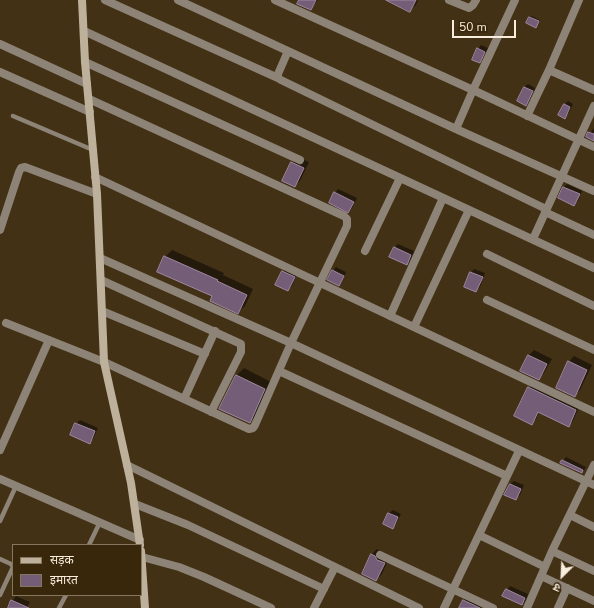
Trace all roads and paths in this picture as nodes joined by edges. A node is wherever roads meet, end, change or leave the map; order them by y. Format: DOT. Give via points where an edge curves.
graph roads {
  1 [pos="82,0"];
  2 [pos="105,0"];
  3 [pos="178,0"];
  4 [pos="275,0"];
  5 [pos="449,0"];
  6 [pos="476,0"];
  7 [pos="515,0"];
  8 [pos="579,0"];
  9 [pos="84,31"];
  10 [pos="0,44"];
  11 [pos="288,51"];
  12 [pos="85,62"];
  13 [pos="549,70"];
  14 [pos="0,72"];
  15 [pos="278,78"];
  16 [pos="87,84"];
  17 [pos="472,90"];
  18 [pos="594,90"];
  19 [pos="89,99"];
  20 [pos="593,110"];
  21 [pos="90,112"];
  22 [pos="13,116"];
  23 [pos="527,116"];
  24 [pos="456,129"];
  25 [pos="578,140"];
  26 [pos="594,147"];
  27 [pos="93,150"];
  28 [pos="300,160"];
  29 [pos="561,176"];
  30 [pos="95,177"];
  31 [pos="400,178"];
  32 [pos="594,191"];
  33 [pos="97,194"];
  34 [pos="443,198"];
  35 [pos="468,210"];
  36 [pos="546,211"];
  37 [pos="0,230"];
  38 [pos="594,235"];
  39 [pos="533,240"];
  40 [pos="365,251"];
  41 [pos="487,254"];
  42 [pos="100,258"];
  43 [pos="594,268"];
  44 [pos="101,280"];
  45 [pos="320,283"];
  46 [pos="487,300"];
  47 [pos="594,306"];
  48 [pos="102,311"];
  49 [pos="390,316"];
  50 [pos="6,323"];
  51 [pos="414,327"];
  52 [pos="215,331"];
  53 [pos="49,340"];
  54 [pos="291,343"];
  55 [pos="594,350"];
  56 [pos="205,354"];
  57 [pos="104,362"];
  58 [pos="279,371"];
  59 [pos="184,399"];
  60 [pos="211,412"];
  61 [pos="594,412"];
  62 [pos="0,450"];
  63 [pos="519,451"];
  64 [pos="594,465"];
  65 [pos="127,466"];
  66 [pos="507,476"];
  67 [pos="0,479"];
  68 [pos="590,484"];
  69 [pos="16,486"];
  70 [pos="135,504"];
  71 [pos="570,515"];
  72 [pos="0,522"];
  73 [pos="100,522"];
  74 [pos="594,526"];
  75 [pos="479,535"];
  76 [pos="140,542"];
  77 [pos="90,544"];
  78 [pos="552,551"];
  79 [pos="142,554"];
  80 [pos="380,555"];
  81 [pos="0,558"];
  82 [pos="12,566"];
  83 [pos="335,567"];
  84 [pos="545,567"];
  85 [pos="142,568"];
  86 [pos="12,569"];
  87 [pos="594,571"];
  88 [pos="541,576"];
  89 [pos="324,588"];
  90 [pos="567,588"];
  91 [pos="453,589"];
  92 [pos="0,595"];
  93 [pos="65,596"];
  94 [pos="594,601"];
  95 [pos="59,608"];
  96 [pos="145,608"];
  97 [pos="270,608"];
  98 [pos="314,608"];
  99 [pos="419,608"];
  100 [pos="444,608"];
  101 [pos="493,608"];
  102 [pos="527,608"];
  103 [pos="558,608"];
  1 -- 9 [label="street"];
  2 -- 15 [label="street"];
  3 -- 11 [label="street"];
  4 -- 17 [label="street"];
  5 -- 6 [label="street" via="469,8"];
  7 -- 17 [label="street"];
  8 -- 13 [label="street"];
  9 -- 12 [label="street"];
  9 -- 31 [label="street"];
  10 -- 16 [label="street"];
  11 -- 15 [label="street"];
  11 -- 24 [label="street"];
  12 -- 16 [label="street"];
  12 -- 28 [label="street"];
  13 -- 18 [label="street"];
  13 -- 23 [label="street"];
  14 -- 21 [label="street"];
  15 -- 36 [label="street"];
  16 -- 19 [label="street"];
  17 -- 23 [label="street"];
  17 -- 24 [label="street"];
  19 -- 21 [label="street"];
  19 -- 45 [label="street" via="344,216 347,219 347,226"];
  20 -- 25 [label="street"];
  21 -- 27 [label="street"];
  22 -- 27 [label="lane"];
  23 -- 25 [label="street"];
  24 -- 29 [label="street"];
  25 -- 26 [label="street"];
  25 -- 29 [label="street"];
  27 -- 30 [label="street"];
  29 -- 32 [label="street"];
  29 -- 36 [label="street"];
  30 -- 33 [label="street"];
  30 -- 45 [label="street"];
  31 -- 34 [label="street"];
  31 -- 40 [label="street"];
  33 -- 37 [label="street" via="25,166 19,172"];
  33 -- 42 [label="street"];
  34 -- 35 [label="street"];
  34 -- 49 [label="street"];
  35 -- 39 [label="street"];
  35 -- 51 [label="street"];
  36 -- 38 [label="street"];
  36 -- 39 [label="street"];
  39 -- 43 [label="street"];
  41 -- 47 [label="street"];
  42 -- 44 [label="street"];
  42 -- 54 [label="street"];
  44 -- 48 [label="street"];
  44 -- 52 [label="street"];
  45 -- 49 [label="street"];
  45 -- 54 [label="street"];
  46 -- 55 [label="street"];
  48 -- 56 [label="street"];
  48 -- 57 [label="street"];
  49 -- 51 [label="street"];
  50 -- 53 [label="street"];
  51 -- 61 [label="street"];
  52 -- 56 [label="street"];
  52 -- 60 [label="street" via="238,342 242,347"];
  53 -- 57 [label="street"];
  53 -- 62 [label="street"];
  54 -- 58 [label="street"];
  54 -- 63 [label="street"];
  56 -- 59 [label="street"];
  57 -- 59 [label="street"];
  57 -- 65 [label="street"];
  58 -- 60 [label="street" via="253,428 249,429"];
  58 -- 66 [label="street"];
  59 -- 60 [label="street"];
  63 -- 66 [label="street"];
  63 -- 68 [label="street"];
  64 -- 68 [label="street"];
  65 -- 70 [label="street"];
  65 -- 83 [label="street"];
  66 -- 75 [label="street"];
  67 -- 69 [label="street"];
  68 -- 71 [label="street"];
  69 -- 72 [label="lane"];
  69 -- 73 [label="street"];
  70 -- 76 [label="street"];
  70 -- 89 [label="street" via="188,525"];
  71 -- 74 [label="street"];
  71 -- 78 [label="street"];
  73 -- 76 [label="street"];
  73 -- 77 [label="lane"];
  75 -- 84 [label="street"];
  75 -- 91 [label="street"];
  78 -- 84 [label="street"];
  78 -- 87 [label="street"];
  79 -- 97 [label="street" via="198,574"];
  80 -- 91 [label="street"];
  81 -- 82 [label="lane"];
  83 -- 89 [label="street"];
  83 -- 99 [label="street"];
  84 -- 88 [label="street"];
  85 -- 96 [label="street"];
  86 -- 92 [label="lane"];
  88 -- 90 [label="street"];
  88 -- 102 [label="street"];
  89 -- 98 [label="street"];
  90 -- 94 [label="street"];
  90 -- 103 [label="street"];
  91 -- 100 [label="street"];
  91 -- 101 [label="street"];
  93 -- 95 [label="lane"];
}
